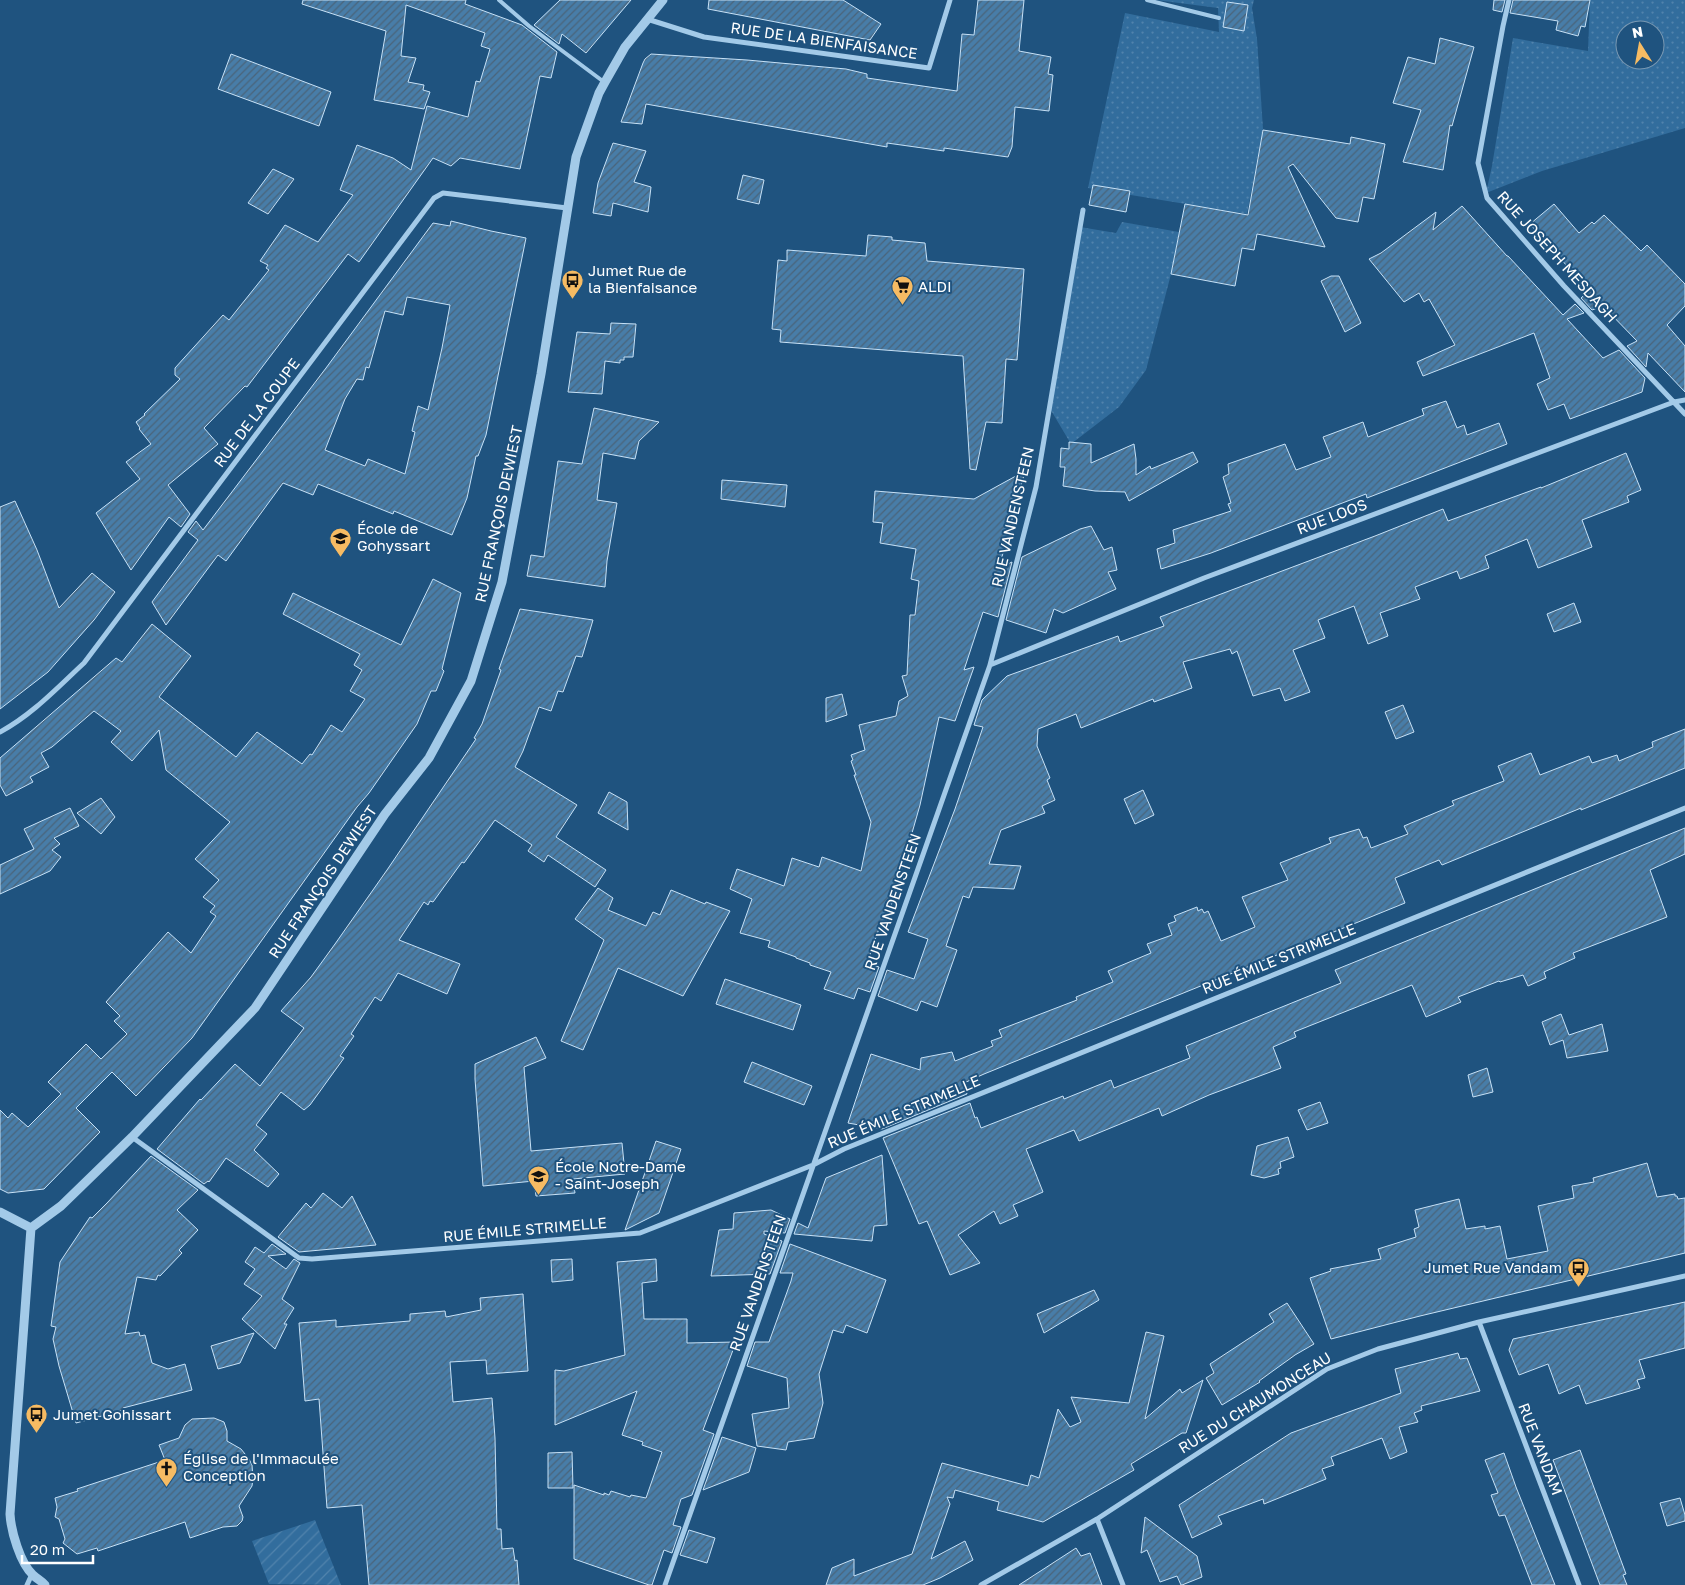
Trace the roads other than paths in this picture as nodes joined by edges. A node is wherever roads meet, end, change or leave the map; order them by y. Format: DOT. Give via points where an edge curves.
graph roads {
  1 [pos="499,0"];
  2 [pos="663,0"];
  3 [pos="950,0"];
  4 [pos="1147,0"];
  5 [pos="1509,0"];
  6 [pos="1219,18"];
  7 [pos="647,20"];
  8 [pos="605,82"];
  9 [pos="567,208"];
  10 [pos="1083,210"];
  11 [pos="1685,400"];
  12 [pos="1674,402"];
  13 [pos="1685,414"];
  14 [pos="990,665"];
  15 [pos="0,732"];
  16 [pos="1685,808"];
  17 [pos="132,1137"];
  18 [pos="813,1165"];
  19 [pos="0,1212"];
  20 [pos="31,1228"];
  21 [pos="1685,1276"];
  22 [pos="1478,1322"];
  23 [pos="1098,1520"];
  24 [pos="32,1574"];
  25 [pos="27,1585"];
  26 [pos="46,1585"];
  27 [pos="665,1585"];
  28 [pos="982,1585"];
  29 [pos="1123,1585"];
  30 [pos="1579,1585"];
  1 -- 8 [label="lane"];
  2 -- 7 [label="street, RUE FRANÇOIS DEWIEST"];
  3 -- 7 [label="street, RUE DE LA BIENFAISANCE" via="929,68 704,37"];
  4 -- 6 [label="lane"];
  5 -- 12 [label="street, RUE JOSEPH MESDAGH" via="1478,163 1487,198 1564,286"];
  7 -- 8 [label="street, RUE FRANÇOIS DEWIEST" via="625,47"];
  8 -- 9 [label="street, RUE FRANÇOIS DEWIEST" via="576,156"];
  9 -- 15 [label="street, RUE DE LA COUPE" via="443,193 434,198 84,663 44,701"];
  9 -- 17 [label="street, RUE FRANÇOIS DEWIEST" via="542,374 502,582 471,682 429,758 385,814 256,1008"];
  10 -- 14 [label="street, RUE VANDENSTEEN" via="1036,487"];
  11 -- 12 [label="street, RUE LOOS"];
  12 -- 13 [label="street, RUE JOSEPH MESDAGH"];
  12 -- 14 [label="street, RUE LOOS" via="1204,578"];
  14 -- 18 [label="street, RUE VANDENSTEEN"];
  16 -- 18 [label="street, RUE ÉMILE STRIMELLE" via="844,1149"];
  17 -- 18 [label="street, RUE ÉMILE STRIMELLE" via="299,1258 312,1259 640,1233"];
  17 -- 20 [label="street, RUE FRANÇOIS DEWIEST" via="61,1206"];
  18 -- 27 [label="street, RUE VANDENSTEEN"];
  19 -- 20 [label="street"];
  20 -- 24 [label="street" via="10,1514 16,1543"];
  21 -- 22 [label="street, RUE DU CHAUMONCEAU"];
  22 -- 23 [label="street, RUE DU CHAUMONCEAU" via="1378,1349 1327,1369"];
  22 -- 30 [label="street, RUE VANDAM"];
  23 -- 28 [label="street, RUE DU CHAUMONCEAU"];
  23 -- 29 [label="street"];
  24 -- 25 [label="street"];
  24 -- 26 [label="street"];
}
